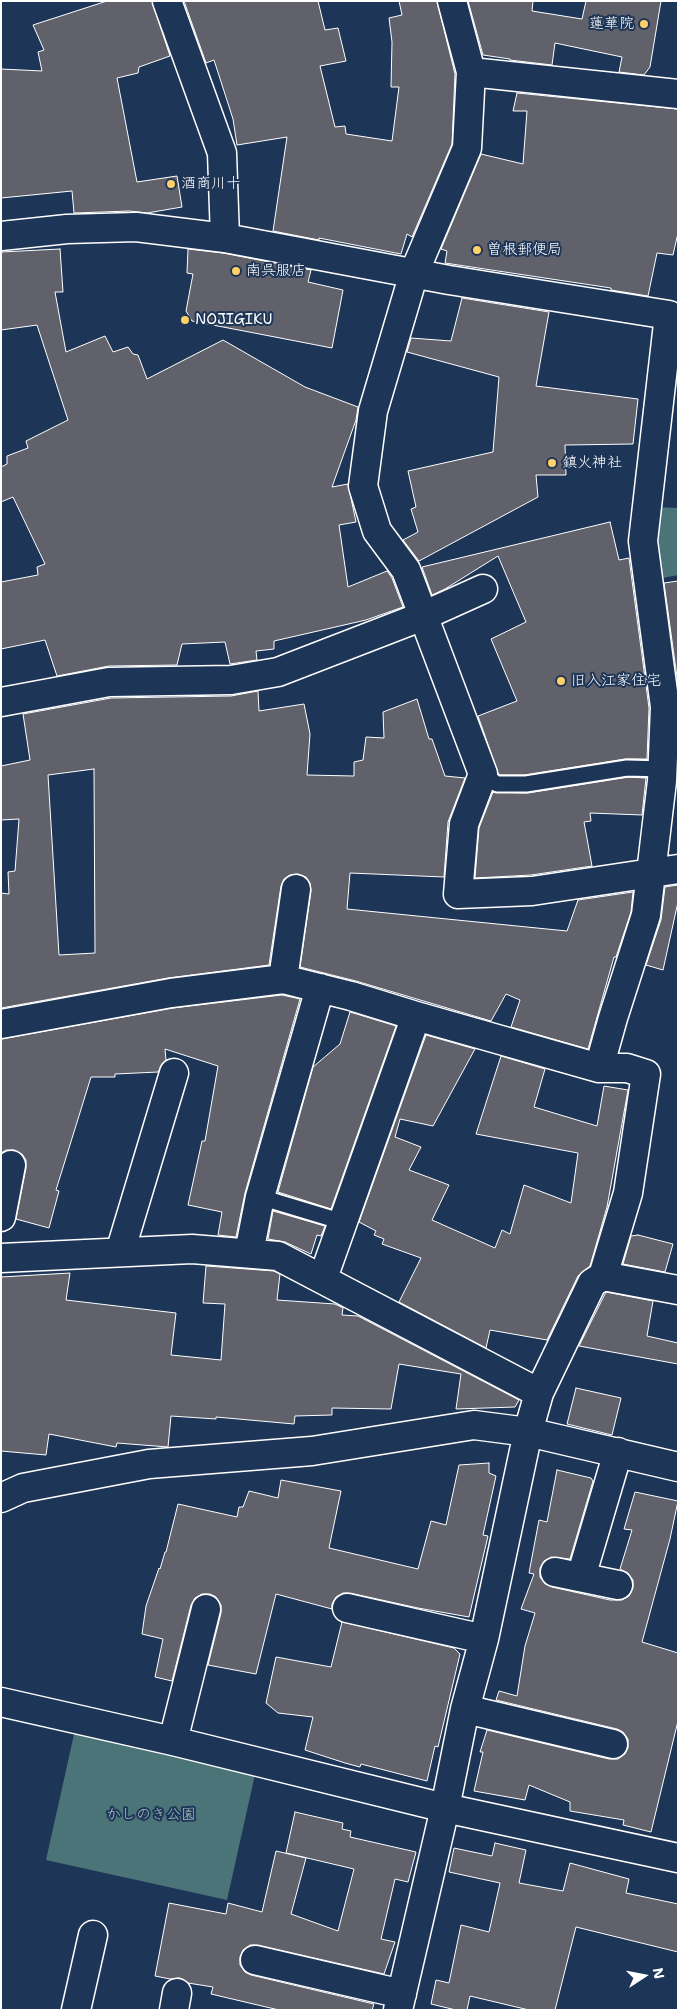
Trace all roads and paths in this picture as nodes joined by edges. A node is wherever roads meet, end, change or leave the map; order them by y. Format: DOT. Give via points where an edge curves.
graph roads {
  1 [pos="167,1"];
  2 [pos="452,1"];
  3 [pos="471,72"];
  4 [pos="678,94"];
  5 [pos="1,236"];
  6 [pos="225,238"];
  7 [pos="414,273"];
  8 [pos="483,589"];
  9 [pos="423,616"];
  10 [pos="1,702"];
  11 [pos="671,706"];
  12 [pos="663,769"];
  13 [pos="483,774"];
  14 [pos="678,869"];
  15 [pos="651,873"];
  16 [pos="296,889"];
  17 [pos="283,979"];
  18 [pos="320,988"];
  19 [pos="416,1016"];
  20 [pos="1,1024"];
  21 [pos="599,1068"];
  22 [pos="174,1073"];
  23 [pos="11,1165"];
  24 [pos="260,1198"];
  25 [pos="1,1217"];
  26 [pos="343,1222"];
  27 [pos="120,1252"];
  28 [pos="249,1253"];
  29 [pos="1,1258"];
  30 [pos="603,1276"];
  31 [pos="323,1278"];
  32 [pos="678,1290"];
  33 [pos="539,1393"];
  34 [pos="528,1432"];
  35 [pos="618,1452"];
  36 [pos="673,1458"];
  37 [pos="1,1498"];
  38 [pos="555,1572"];
  39 [pos="582,1577"];
  40 [pos="618,1585"];
  41 [pos="347,1608"];
  42 [pos="206,1610"];
  43 [pos="484,1639"];
  44 [pos="1,1702"];
  45 [pos="465,1709"];
  46 [pos="173,1741"];
  47 [pos="613,1744"];
  48 [pos="446,1808"];
  49 [pos="678,1858"];
  50 [pos="94,1935"];
  51 [pos="255,1960"];
  52 [pos="400,2002"];
  53 [pos="76,2010"];
  1 -- 6 [label="street" via="222,153"];
  2 -- 3 [label="street"];
  3 -- 4 [label="street"];
  3 -- 7 [label="street" via="467,148"];
  5 -- 6 [label="street" via="67,229 136,227"];
  6 -- 7 [label="street"];
  7 -- 9 [label="street" via="373,411 363,486 377,532 406,570"];
  7 -- 11 [label="street" via="668,315 643,541"];
  8 -- 9 [label="street"];
  9 -- 10 [label="street" via="278,672 231,680 109,682"];
  9 -- 13 [label="street"];
  11 -- 12 [label="street"];
  12 -- 13 [label="lane" via="627,768 526,784 497,784"];
  12 -- 15 [label="street"];
  13 -- 15 [label="street" via="464,824 458,894 532,891"];
  14 -- 15 [label="street"];
  15 -- 21 [label="street" via="646,915"];
  16 -- 17 [label="street"];
  17 -- 18 [label="street"];
  17 -- 20 [label="street" via="171,993"];
  18 -- 19 [label="street"];
  18 -- 24 [label="street"];
  19 -- 21 [label="street"];
  19 -- 26 [label="street"];
  21 -- 30 [label="street" via="627,1068 646,1074 628,1193"];
  22 -- 27 [label="street"];
  23 -- 25 [label="street"];
  24 -- 26 [label="lane"];
  24 -- 28 [label="street"];
  26 -- 31 [label="street"];
  27 -- 28 [label="street" via="192,1249"];
  27 -- 29 [label="street"];
  28 -- 31 [label="street" via="278,1256"];
  30 -- 32 [label="street"];
  30 -- 33 [label="street" via="592,1283"];
  31 -- 33 [label="street"];
  33 -- 34 [label="street"];
  34 -- 35 [label="street"];
  34 -- 37 [label="street" via="474,1425 312,1451 149,1464 23,1488"];
  34 -- 43 [label="street"];
  35 -- 36 [label="street"];
  35 -- 39 [label="street"];
  38 -- 39 [label="street"];
  39 -- 40 [label="street"];
  41 -- 43 [label="street"];
  42 -- 46 [label="street"];
  43 -- 45 [label="street"];
  44 -- 46 [label="street"];
  45 -- 47 [label="street"];
  45 -- 48 [label="street"];
  46 -- 48 [label="street"];
  48 -- 49 [label="street"];
  48 -- 52 [label="street"];
  50 -- 53 [label="street"];
  51 -- 52 [label="street"];
}
